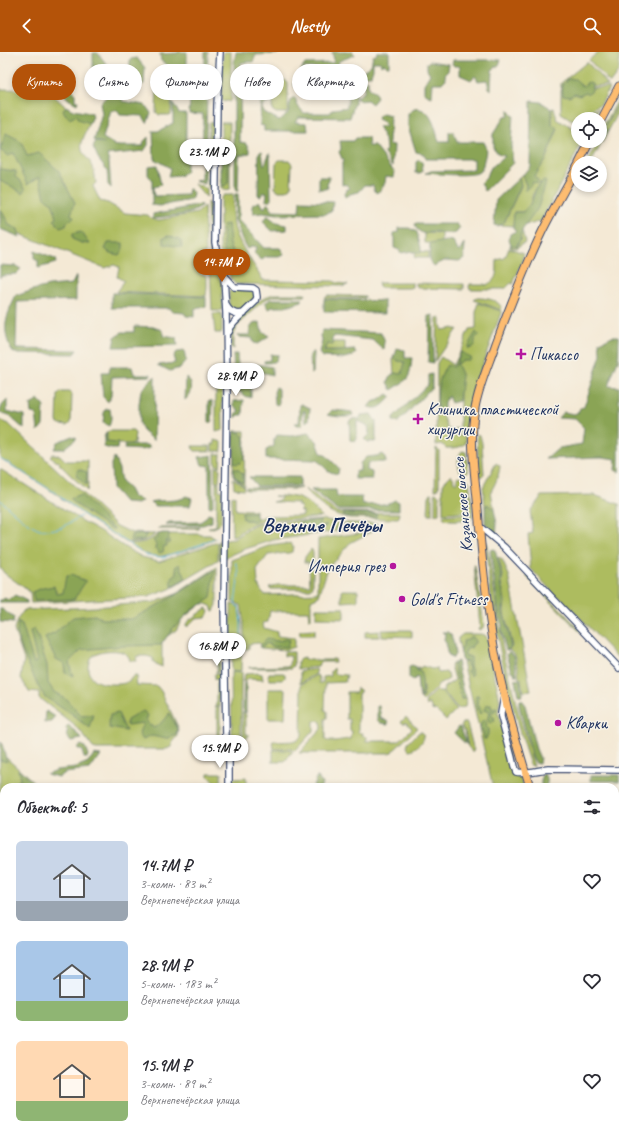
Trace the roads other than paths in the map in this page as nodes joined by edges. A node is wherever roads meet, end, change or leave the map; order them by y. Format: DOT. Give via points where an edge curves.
graph roads {
  1 [pos="220,52"];
  2 [pos="619,86"];
  3 [pos="605,112"];
  4 [pos="571,177"];
  5 [pos="224,276"];
  6 [pos="234,287"];
  7 [pos="226,295"];
  8 [pos="226,305"];
  9 [pos="244,313"];
  10 [pos="226,334"];
  11 [pos="479,526"];
  12 [pos="619,668"];
  13 [pos="619,770"];
  14 [pos="526,772"];
  15 [pos="229,783"];
  16 [pos="529,783"];
  1 -- 5 [label="street" via="215,242"];
  2 -- 3 [label="main road"];
  4 -- 11 [label="main road, Казанское шоссе" via="543,229 526,268 480,389 475,408 472,441"];
  5 -- 6 [label="street"];
  5 -- 7 [label="street"];
  6 -- 7 [label="street" via="229,289"];
  6 -- 9 [label="street" via="256,290 256,301"];
  7 -- 8 [label="street"];
  8 -- 9 [label="street" via="232,312"];
  8 -- 10 [label="street"];
  9 -- 10 [label="street"];
  10 -- 15 [label="street" via="226,739"];
  11 -- 12 [label="street" via="504,547"];
  11 -- 14 [label="main road, Казанское шоссе" via="491,631 504,694"];
  13 -- 14 [label="street" via="548,769"];
  14 -- 16 [label="main road, Казанское шоссе"];
}
